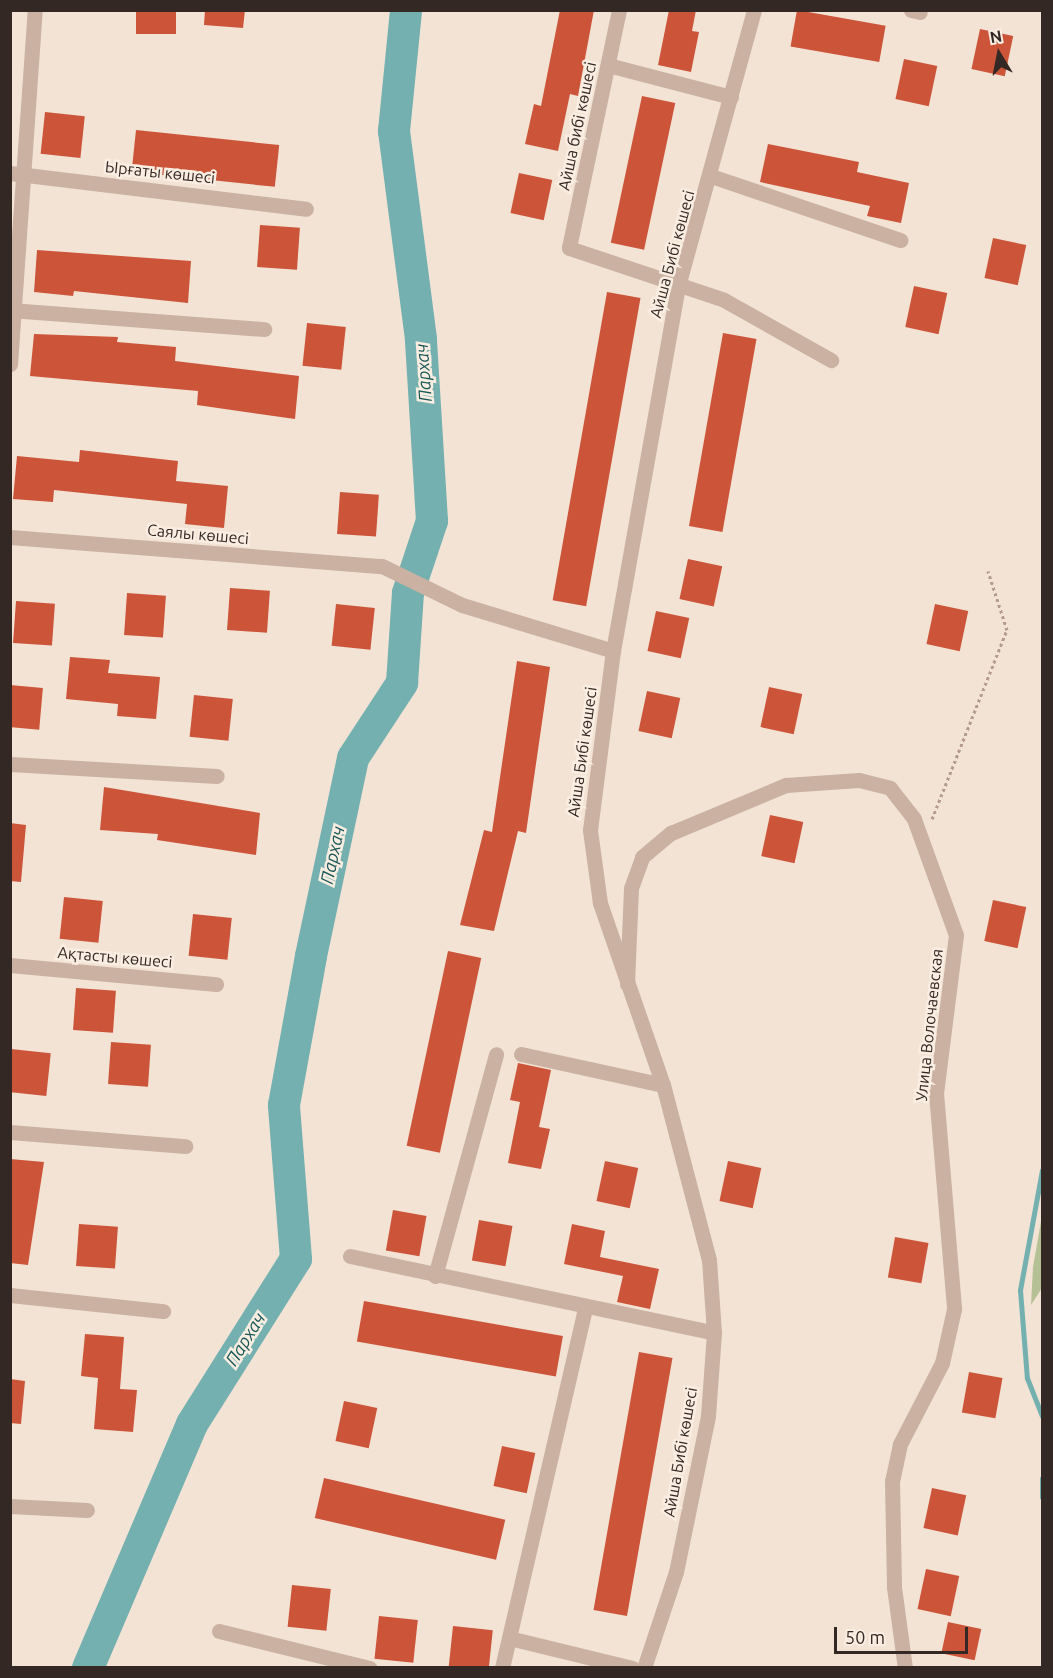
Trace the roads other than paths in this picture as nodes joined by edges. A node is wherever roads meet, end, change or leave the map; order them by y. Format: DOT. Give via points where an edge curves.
graph roads {
  1 [pos="35,10"];
  2 [pos="619,10"];
  3 [pos="753,10"];
  4 [pos="608,65"];
  5 [pos="731,97"];
  6 [pos="17,173"];
  7 [pos="711,176"];
  8 [pos="306,209"];
  9 [pos="900,240"];
  10 [pos="678,286"];
  11 [pos="13,310"];
  12 [pos="264,329"];
  13 [pos="831,360"];
  14 [pos="10,364"];
  15 [pos="10,537"];
  16 [pos="614,651"];
  17 [pos="10,764"];
  18 [pos="217,776"];
  19 [pos="10,965"];
  20 [pos="216,984"];
  21 [pos="626,988"];
  22 [pos="496,1054"];
  23 [pos="521,1054"];
  24 [pos="663,1085"];
  25 [pos="10,1132"];
  26 [pos="185,1146"];
  27 [pos="350,1256"];
  28 [pos="435,1276"];
  29 [pos="10,1295"];
  30 [pos="585,1309"];
  31 [pos="163,1311"];
  32 [pos="714,1333"];
  33 [pos="10,1506"];
  34 [pos="87,1510"];
  35 [pos="219,1631"];
  36 [pos="509,1638"];
  37 [pos="370,1668"];
  38 [pos="502,1668"];
  39 [pos="632,1668"];
  40 [pos="644,1668"];
  41 [pos="905,1668"];
  1 -- 6 [label="street"];
  2 -- 4 [label="street, Айша бибі көшесі"];
  3 -- 5 [label="street, Айша Бибі көшесі"];
  4 -- 5 [label="street"];
  4 -- 10 [label="street, Айша бибі көшесі" via="569,248"];
  5 -- 7 [label="street, Айша Бибі көшесі"];
  6 -- 8 [label="street, Ырғаты көшесі"];
  6 -- 11 [label="street"];
  7 -- 9 [label="street"];
  7 -- 10 [label="street, Айша Бибі көшесі"];
  10 -- 13 [label="street" via="724,300"];
  10 -- 16 [label="street, Айша Бибі көшесі"];
  11 -- 12 [label="street"];
  11 -- 14 [label="street"];
  15 -- 16 [label="street, Саялы көшесі" via="382,566 462,605"];
  16 -- 21 [label="street, Айша Бибі көшесі" via="590,830 600,903"];
  17 -- 18 [label="street"];
  19 -- 20 [label="street, Ақтасты көшесі"];
  21 -- 24 [label="street, Айша Бибі көшесі"];
  21 -- 41 [label="street, Улица Волочаевская" via="631,888 642,857 671,832 786,785 859,780 890,788 914,819 956,935 936,1093 954,1309 942,1363 900,1444 892,1481 894,1587"];
  22 -- 28 [label="street"];
  23 -- 24 [label="street"];
  24 -- 32 [label="street, Айша Бибі көшесі" via="709,1260"];
  25 -- 26 [label="street"];
  27 -- 28 [label="street"];
  28 -- 30 [label="street"];
  29 -- 31 [label="street"];
  30 -- 32 [label="street"];
  30 -- 36 [label="street"];
  32 -- 40 [label="street, Айша Бибі көшесі" via="708,1416 676,1572"];
  33 -- 34 [label="street"];
  35 -- 37 [label="street"];
  36 -- 38 [label="street"];
  36 -- 39 [label="street"];
}
